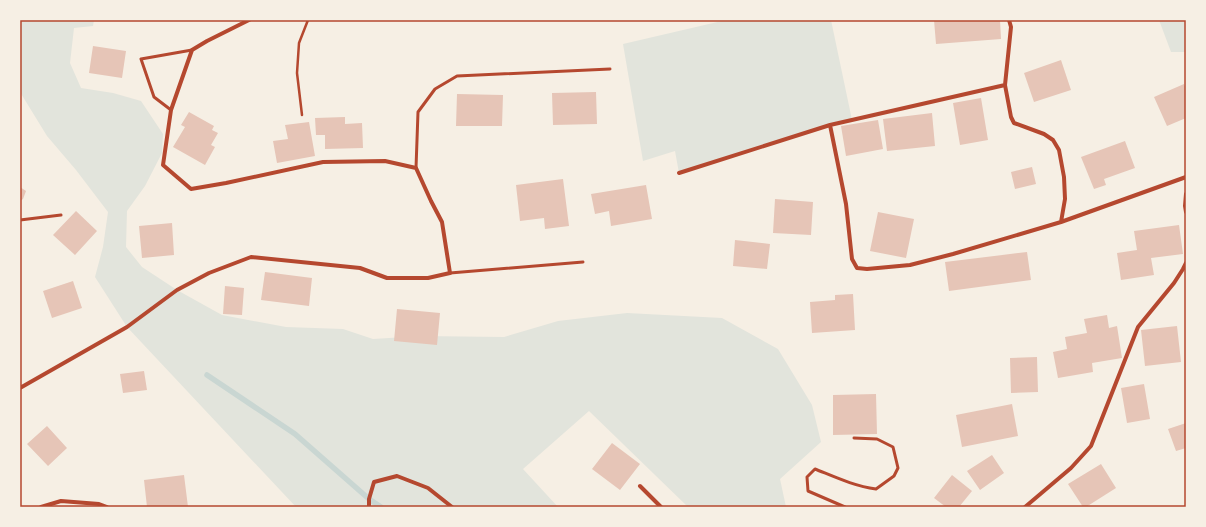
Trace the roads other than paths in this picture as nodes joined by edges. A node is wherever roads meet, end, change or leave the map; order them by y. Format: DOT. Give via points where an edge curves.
graph roads {
  1 [pos="249,20"];
  2 [pos="1009,20"];
  3 [pos="192,50"];
  4 [pos="610,69"];
  5 [pos="1005,85"];
  6 [pos="171,110"];
  7 [pos="830,126"];
  8 [pos="416,168"];
  9 [pos="679,173"];
  10 [pos="1186,177"];
  11 [pos="1186,194"];
  12 [pos="1186,212"];
  13 [pos="61,215"];
  14 [pos="20,220"];
  15 [pos="1061,222"];
  16 [pos="583,262"];
  17 [pos="1186,263"];
  18 [pos="450,272"];
  19 [pos="20,388"];
  20 [pos="854,438"];
  21 [pos="640,486"];
  22 [pos="41,507"];
  23 [pos="107,507"];
  24 [pos="369,507"];
  25 [pos="452,507"];
  26 [pos="661,507"];
  27 [pos="845,507"];
  28 [pos="1025,507"];
  1 -- 3 [label="street"];
  2 -- 5 [label="street" via="1011,27"];
  3 -- 6 [label="street"];
  3 -- 6 [label="lane" via="141,59 154,97"];
  4 -- 8 [label="lane" via="457,76 435,89 418,112"];
  5 -- 7 [label="street"];
  5 -- 15 [label="street" via="1014,123 1044,134 1053,140 1059,150 1065,199"];
  6 -- 8 [label="street" via="163,165 191,188 323,162 385,161"];
  7 -- 9 [label="street"];
  7 -- 15 [label="street" via="846,204 852,259 857,268 910,266"];
  8 -- 18 [label="street" via="442,222"];
  10 -- 15 [label="street"];
  11 -- 12 [label="street"];
  13 -- 14 [label="lane"];
  16 -- 18 [label="lane"];
  17 -- 28 [label="street" via="1174,283 1138,327 1091,446 1072,468"];
  18 -- 19 [label="street" via="428,278 387,278 360,268 251,257 208,273 177,290 127,327"];
  20 -- 27 [label="lane" via="877,439 893,447 898,468 894,476 876,489 844,481 814,469 807,477 808,491"];
  21 -- 26 [label="street"];
  22 -- 23 [label="street" via="61,501"];
  24 -- 25 [label="street" via="374,482 397,476 428,488"];
}
